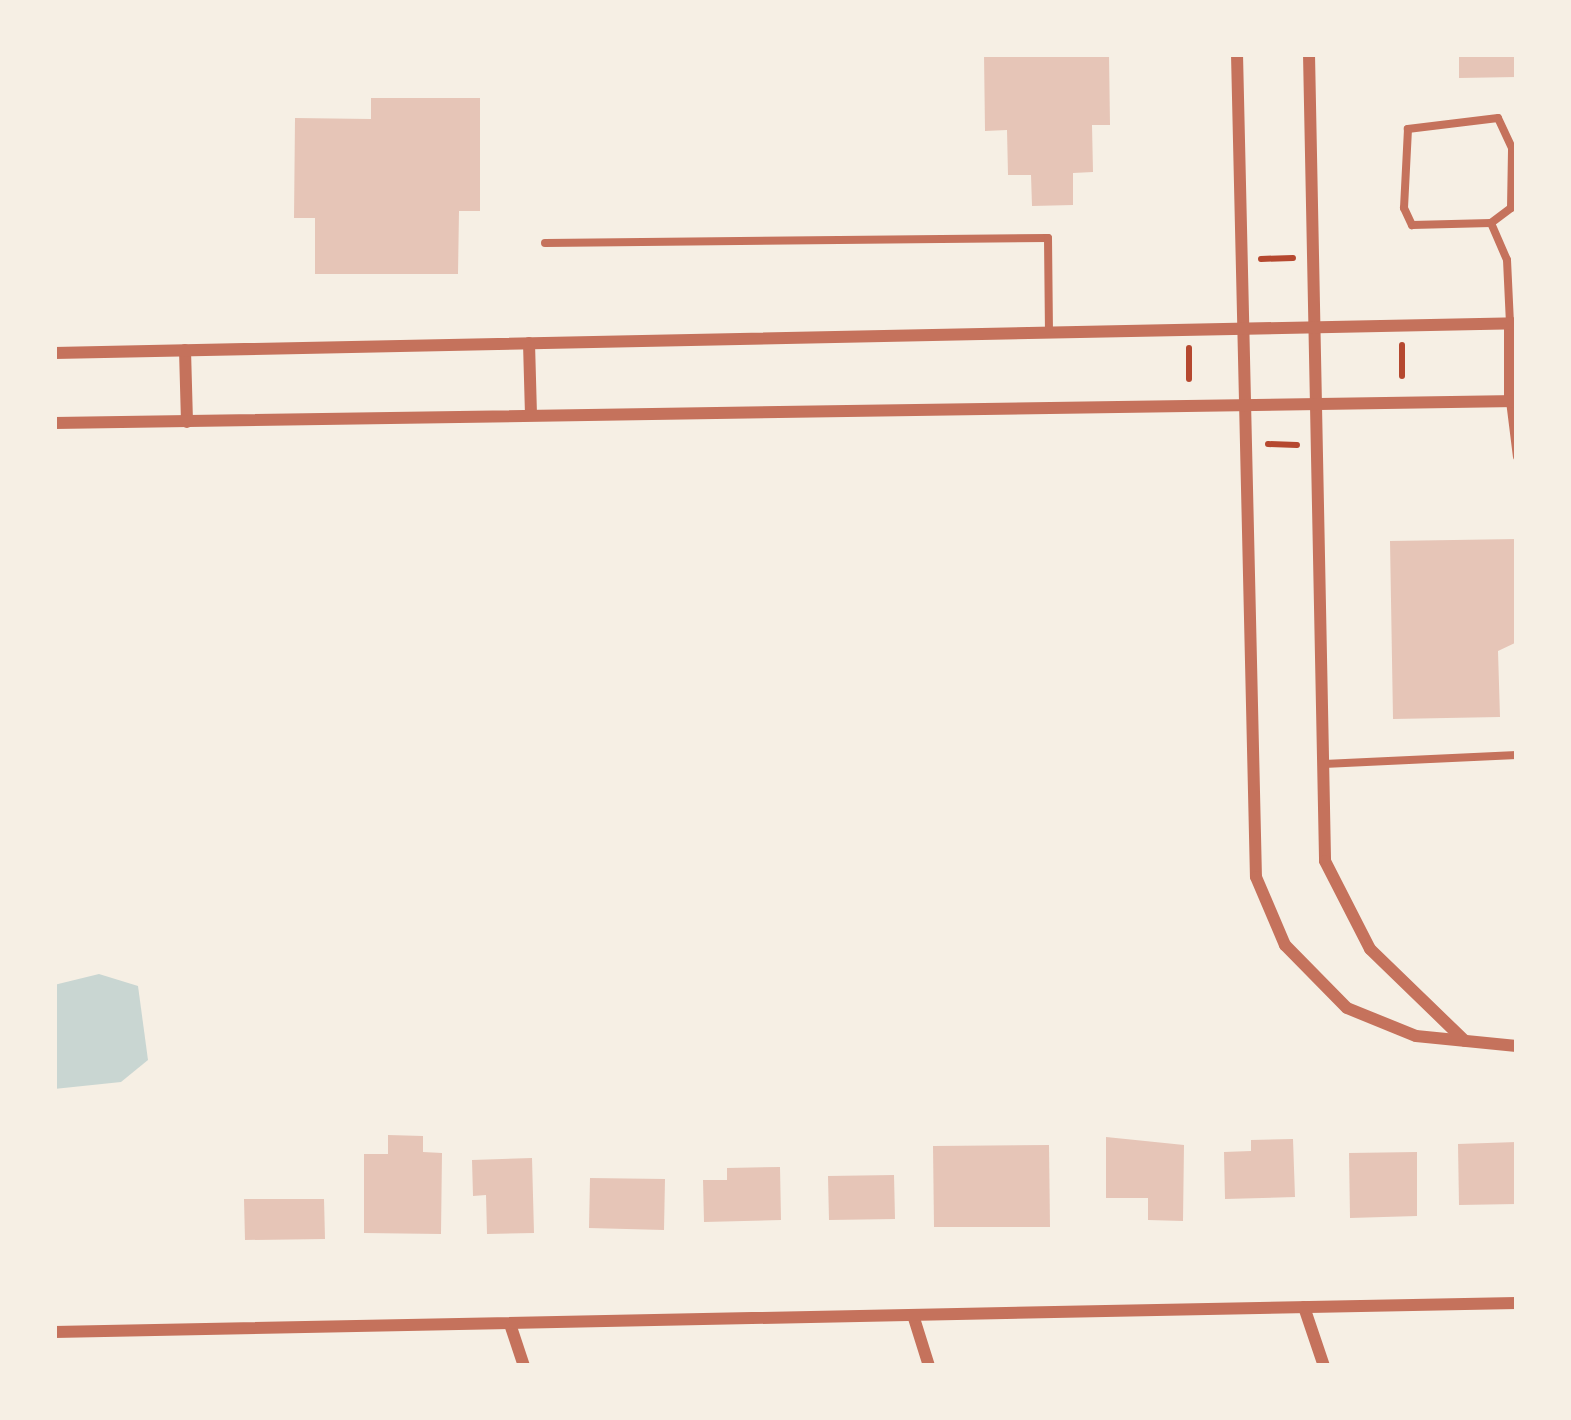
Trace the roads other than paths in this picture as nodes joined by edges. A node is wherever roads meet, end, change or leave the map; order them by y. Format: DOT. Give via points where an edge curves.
graph roads {
  1 [pos="1237,54"];
  2 [pos="1309,54"];
  3 [pos="1491,223"];
  4 [pos="545,243"];
  5 [pos="1513,323"];
  6 [pos="1315,328"];
  7 [pos="1243,329"];
  8 [pos="1049,333"];
  9 [pos="530,343"];
  10 [pos="185,350"];
  11 [pos="54,352"];
  12 [pos="1514,400"];
  13 [pos="1318,402"];
  14 [pos="1243,403"];
  15 [pos="531,415"];
  16 [pos="188,422"];
  17 [pos="54,424"];
  18 [pos="1517,457"];
  19 [pos="1517,755"];
  20 [pos="1323,764"];
  21 [pos="1466,1042"];
  22 [pos="1517,1046"];
  23 [pos="1517,1304"];
  24 [pos="1304,1307"];
  25 [pos="913,1315"];
  26 [pos="510,1324"];
  27 [pos="54,1332"];
  28 [pos="524,1366"];
  29 [pos="929,1366"];
  30 [pos="1324,1366"];
  1 -- 7 [label="street"];
  2 -- 6 [label="street"];
  3 -- 3 [label="lane" via="1412,225 1404,208 1408,129 1498,118 1513,148 1511,208"];
  3 -- 5 [label="lane" via="1507,260"];
  4 -- 8 [label="lane" via="1048,238"];
  5 -- 6 [label="street"];
  5 -- 12 [label="street"];
  6 -- 7 [label="street"];
  6 -- 13 [label="street"];
  7 -- 8 [label="street"];
  7 -- 14 [label="street"];
  8 -- 9 [label="street"];
  9 -- 10 [label="street"];
  9 -- 15 [label="street"];
  10 -- 11 [label="street"];
  10 -- 16 [label="street"];
  12 -- 13 [label="street"];
  12 -- 18 [label="lane"];
  13 -- 14 [label="street"];
  13 -- 20 [label="street"];
  14 -- 15 [label="street"];
  14 -- 21 [label="street" via="1252,841 1269,914 1285,945 1347,1008 1378,1025"];
  15 -- 16 [label="street"];
  16 -- 17 [label="street"];
  19 -- 20 [label="lane"];
  20 -- 21 [label="street" via="1325,861 1348,919 1397,981"];
  21 -- 22 [label="street"];
  23 -- 24 [label="street"];
  24 -- 25 [label="street"];
  24 -- 30 [label="street"];
  25 -- 26 [label="street"];
  25 -- 29 [label="street"];
  26 -- 27 [label="street"];
  26 -- 28 [label="street"];
}
